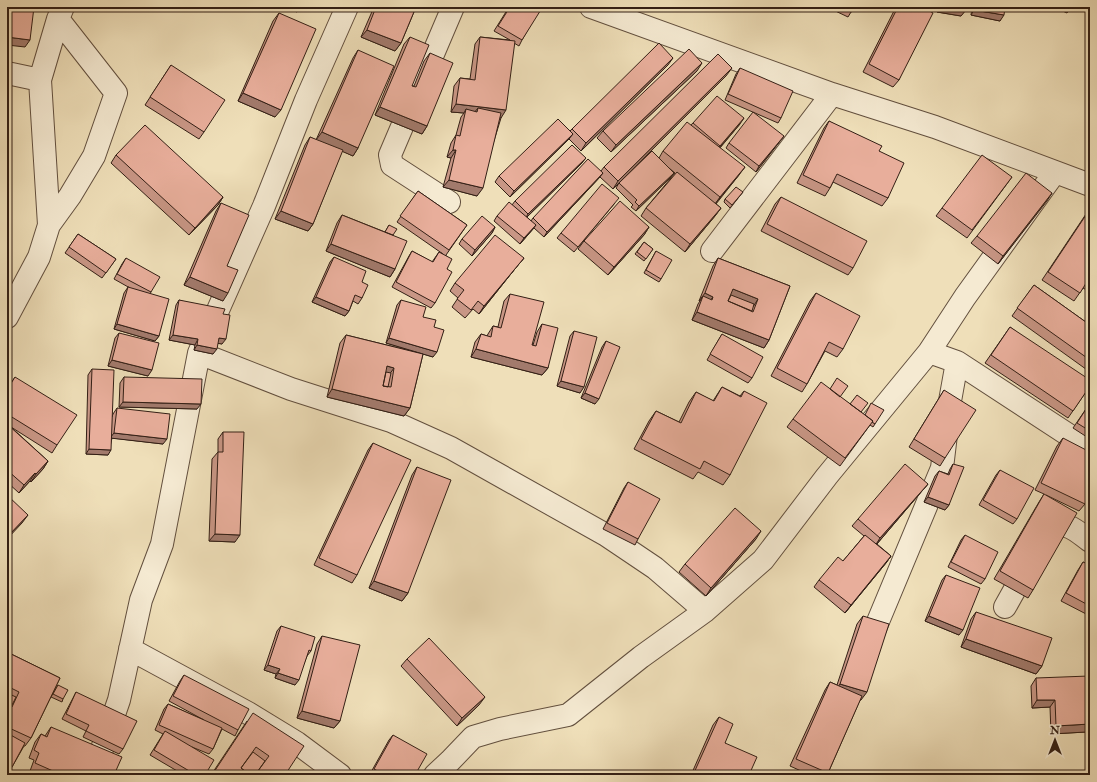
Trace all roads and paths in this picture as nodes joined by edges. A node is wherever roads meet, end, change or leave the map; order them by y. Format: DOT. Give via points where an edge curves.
graph roads {
  1 [pos="347,7"];
  2 [pos="453,7"];
  3 [pos="591,7"];
  4 [pos="60,13"];
  5 [pos="7,73"];
  6 [pos="40,80"];
  7 [pos="832,94"];
  8 [pos="1055,172"];
  9 [pos="1090,185"];
  10 [pos="449,202"];
  11 [pos="49,225"];
  12 [pos="712,251"];
  13 [pos="7,317"];
  14 [pos="929,352"];
  15 [pos="199,353"];
  16 [pos="956,362"];
  17 [pos="1090,449"];
  18 [pos="1090,542"];
  19 [pos="1006,607"];
  20 [pos="705,611"];
  21 [pos="130,649"];
  22 [pos="860,666"];
  23 [pos="94,775"];
  24 [pos="340,775"];
  25 [pos="434,775"];
  1 -- 15 [label="street"];
  2 -- 10 [label="street" via="390,155 392,165"];
  3 -- 7 [label="street"];
  4 -- 6 [label="street"];
  4 -- 11 [label="street" via="116,93 94,156"];
  5 -- 6 [label="street"];
  6 -- 11 [label="street"];
  7 -- 8 [label="street" via="935,127"];
  7 -- 12 [label="street"];
  8 -- 9 [label="street"];
  8 -- 14 [label="street"];
  11 -- 13 [label="street" via="38,257"];
  14 -- 16 [label="street"];
  14 -- 20 [label="street" via="827,476 763,560"];
  15 -- 20 [label="street" via="291,389 394,411 451,448 606,535 655,568"];
  15 -- 21 [label="street" via="162,544 141,600"];
  16 -- 17 [label="street"];
  16 -- 22 [label="street" via="942,468"];
  18 -- 19 [label="street" via="1073,528 1061,524 1051,526"];
  20 -- 25 [label="street" via="640,657 568,715 473,737"];
  21 -- 23 [label="street" via="119,700"];
  21 -- 24 [label="street" via="297,743"];
}
